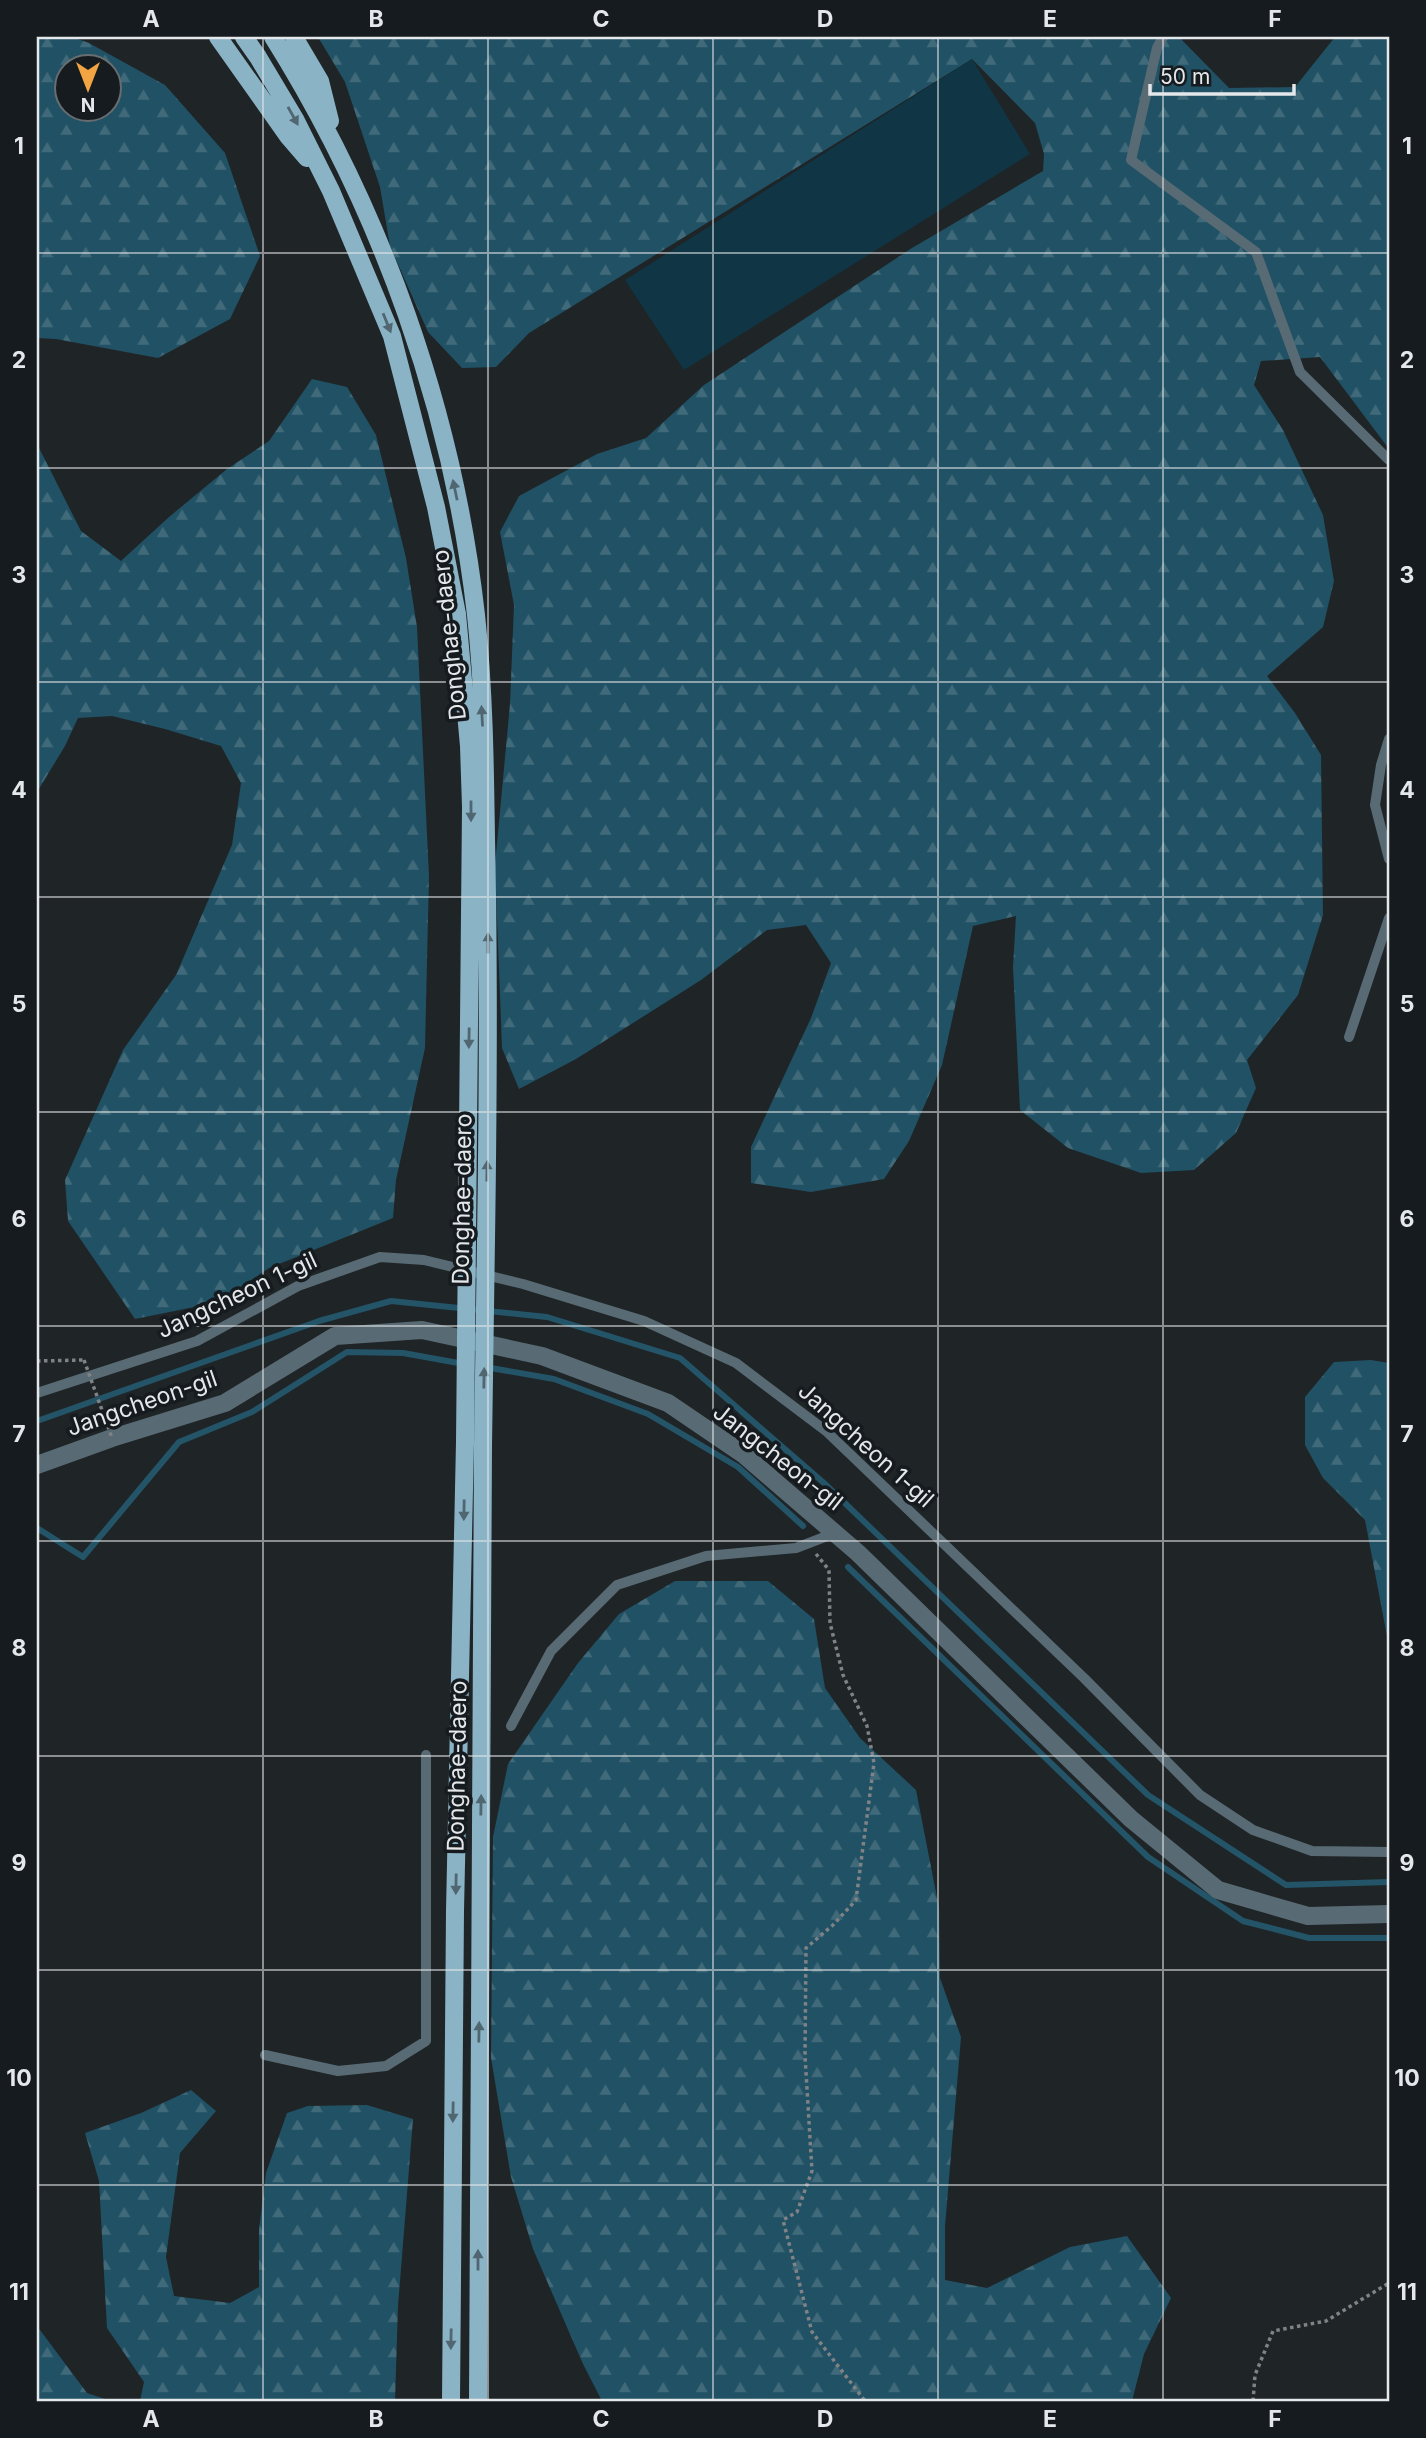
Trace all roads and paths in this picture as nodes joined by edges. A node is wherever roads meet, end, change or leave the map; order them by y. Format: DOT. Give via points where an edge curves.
graph roads {
  1 [pos="218,37"];
  2 [pos="244,37"];
  3 [pos="273,37"];
  4 [pos="294,37"];
  5 [pos="1163,37"];
  6 [pos="340,155"];
  7 [pos="324,177"];
  8 [pos="1389,460"];
  9 [pos="1389,739"];
  10 [pos="1389,859"];
  11 [pos="1389,918"];
  12 [pos="1349,1037"];
  13 [pos="37,1362"];
  14 [pos="37,1393"];
  15 [pos="111,1438"];
  16 [pos="37,1465"];
  17 [pos="835,1533"];
  18 [pos="807,1544"];
  19 [pos="511,1726"];
  20 [pos="426,1755"];
  21 [pos="1389,1852"];
  22 [pos="1389,1914"];
  23 [pos="265,2055"];
  24 [pos="1389,2283"];
  25 [pos="451,2401"];
  26 [pos="478,2401"];
  27 [pos="865,2401"];
  28 [pos="1253,2401"];
  1 -- 7 [label="main road" via="288,136"];
  2 -- 7 [label="main road, Donghae-daero, one-way" via="295,119"];
  3 -- 6 [label="main road, Donghae-daero"];
  4 -- 6 [label="main road" via="320,81"];
  5 -- 8 [label="lane" via="1131,160 1256,252 1300,372"];
  26 -- 6 [label="main road, Donghae-daero, one-way, bridge" via="485,752 476,616 442,434 416,342 363,202"];
  7 -- 25 [label="main road, Donghae-daero, one-way, bridge" via="392,336 436,507 457,614 469,746 465,1442"];
  9 -- 10 [label="lane" via="1375,805"];
  11 -- 12 [label="lane"];
  13 -- 15 [label="path, bridge" via="84,1360"];
  14 -- 21 [label="lane, Jangcheon 1-gil" via="197,1341 298,1286 380,1257 449,1266 644,1321 736,1363 826,1432 1200,1795 1253,1830 1312,1851"];
  15 -- 16 [label="street, Jangcheon-gil"];
  15 -- 17 [label="street, Jangcheon-gil" via="225,1403 335,1336 422,1330 542,1356 668,1403 743,1454"];
  17 -- 18 [label="lane"];
  17 -- 22 [label="street, Jangcheon-gil" via="1130,1819 1218,1890 1308,1916"];
  18 -- 19 [label="lane" via="706,1556 617,1585 551,1651"];
  18 -- 27 [label="path" via="829,1570 830,1623 843,1675 867,1726 874,1763 856,1899 806,1948 805,2056 813,2171 797,2212 783,2220 812,2332"];
  20 -- 23 [label="lane" via="426,2040 386,2067 338,2071"];
  24 -- 28 [label="path" via="1326,2322 1273,2331 1255,2375"];
}
